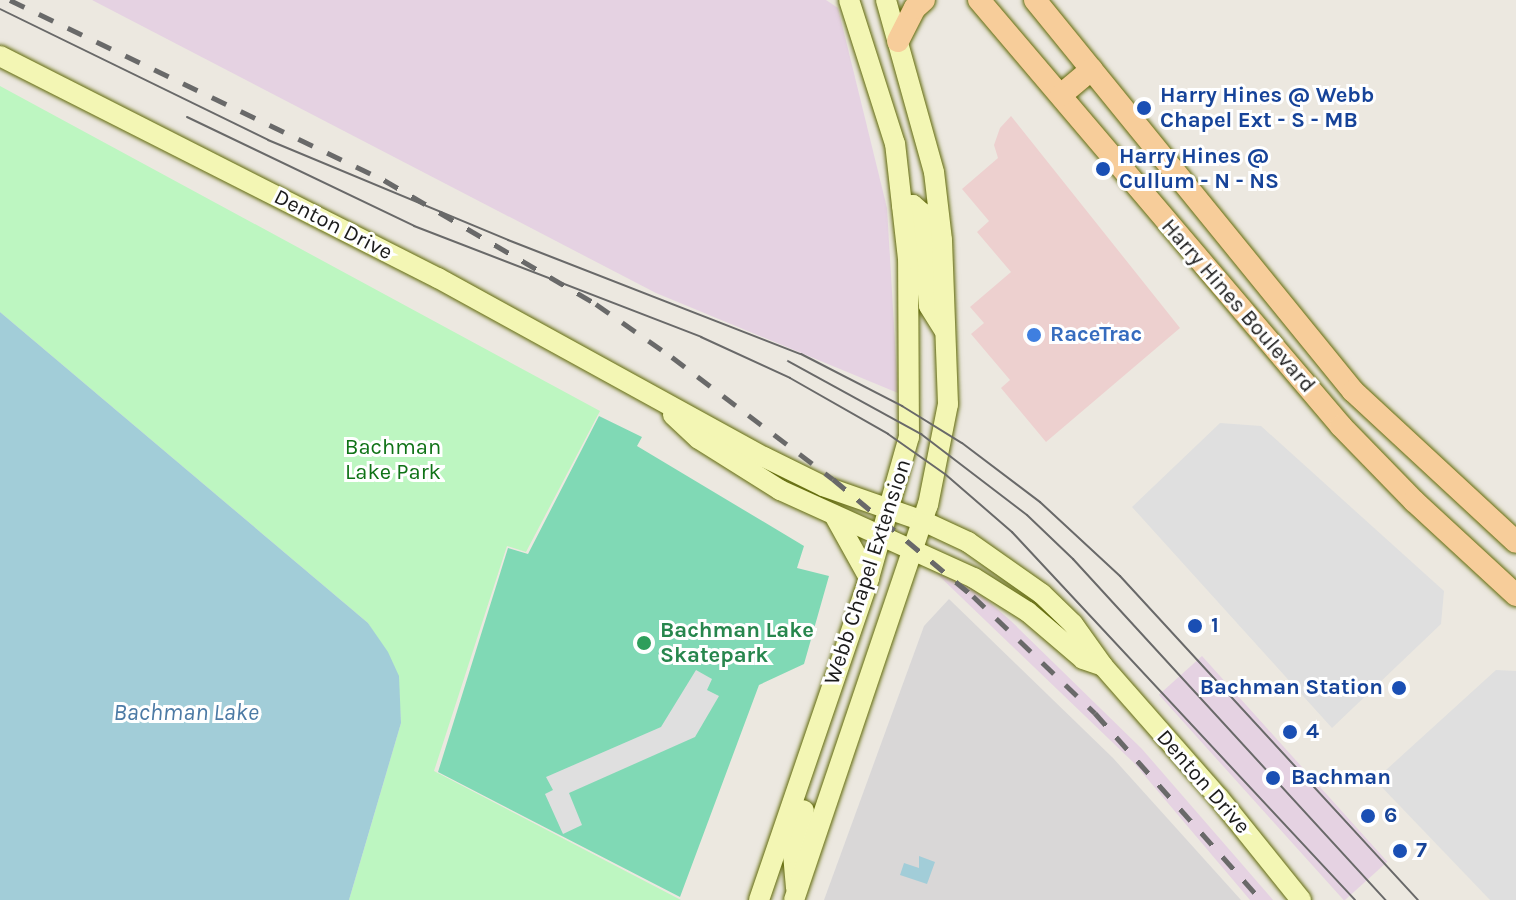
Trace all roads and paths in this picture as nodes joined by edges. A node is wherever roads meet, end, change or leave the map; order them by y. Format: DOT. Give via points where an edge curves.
graph roads {
  1 [pos="849,0"];
  2 [pos="886,0"];
  3 [pos="924,0"];
  4 [pos="979,0"];
  5 [pos="1035,0"];
  6 [pos="898,41"];
  7 [pos="0,56"];
  8 [pos="1092,69"];
  9 [pos="1061,95"];
  10 [pos="902,206"];
  11 [pos="1290,315"];
  12 [pos="944,330"];
  13 [pos="1262,337"];
  14 [pos="662,404"];
  15 [pos="891,510"];
  16 [pos="834,515"];
  17 [pos="923,521"];
  18 [pos="882,536"];
  19 [pos="1516,542"];
  20 [pos="912,549"];
  21 [pos="869,578"];
  22 [pos="1516,595"];
  23 [pos="1103,666"];
  24 [pos="802,772"];
  25 [pos="795,896"];
  26 [pos="759,900"];
  27 [pos="1301,900"];
  1 -- 10 [label="main road, Webb Chapel Extension" via="895,144"];
  2 -- 6 [label="main road, Webb Chapel Extension"];
  3 -- 6 [label="main road"];
  4 -- 9 [label="main road, Harry Hines Boulevard"];
  5 -- 8 [label="main road, Harry Hines Boulevard"];
  6 -- 12 [label="main road, Webb Chapel Extension" via="934,172"];
  7 -- 14 [label="main road, Denton Drive" via="438,278"];
  8 -- 9 [label="main road"];
  8 -- 11 [label="main road, Harry Hines Boulevard"];
  9 -- 13 [label="main road, Harry Hines Boulevard"];
  10 -- 12 [label="main road" via="913,205 921,212 929,306"];
  10 -- 15 [label="main road, Webb Chapel Extension" via="910,289 911,414"];
  11 -- 13 [label="main road"];
  11 -- 19 [label="main road, Harry Hines Boulevard" via="1360,399"];
  12 -- 17 [label="main road, Webb Chapel Extension" via="948,404"];
  13 -- 22 [label="main road, Harry Hines Boulevard" via="1414,501"];
  14 -- 15 [label="main road, Denton Drive" via="823,486"];
  14 -- 16 [label="main road, Denton Drive" via="699,439 780,490"];
  15 -- 17 [label="main road, Denton Drive"];
  15 -- 18 [label="main road, Webb Chapel Extension"];
  16 -- 18 [label="main road, Denton Drive"];
  16 -- 21 [label="main road"];
  17 -- 20 [label="main road, Webb Chapel Extension"];
  17 -- 23 [label="main road, Denton Drive" via="968,542 1042,594 1073,624"];
  18 -- 20 [label="main road, Denton Drive"];
  18 -- 21 [label="main road, Webb Chapel Extension"];
  20 -- 23 [label="main road, Denton Drive" via="1002,595 1083,659"];
  20 -- 25 [label="main road, Webb Chapel Extension"];
  21 -- 24 [label="main road, Webb Chapel Extension"];
  23 -- 27 [label="main road, Denton Drive"];
  24 -- 25 [label="main road" via="812,788 793,853"];
  24 -- 26 [label="main road, Webb Chapel Extension"];
}
